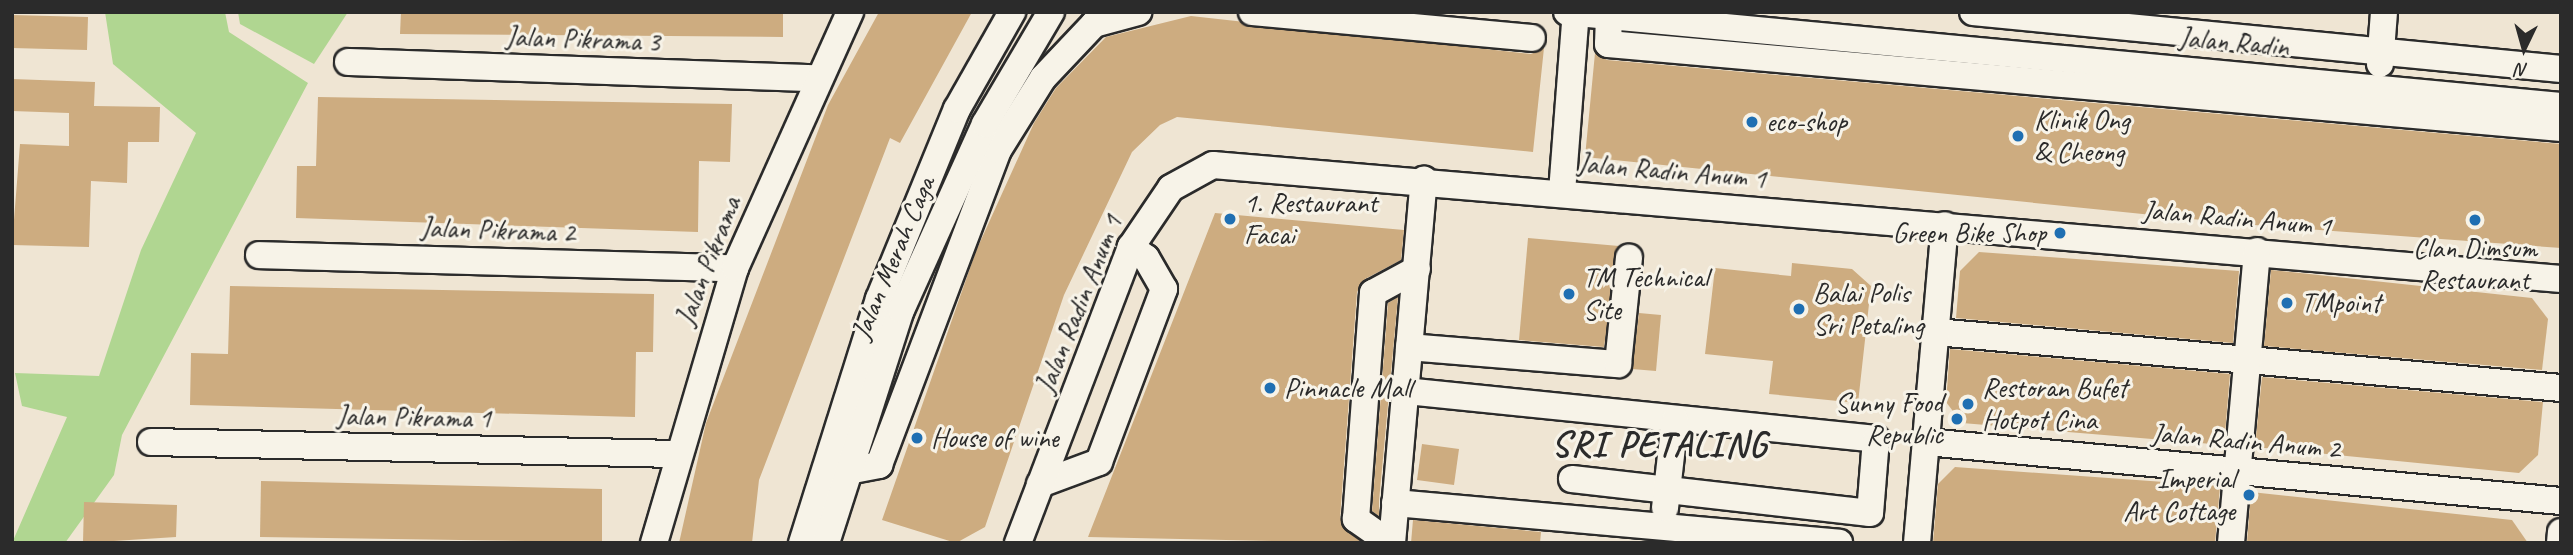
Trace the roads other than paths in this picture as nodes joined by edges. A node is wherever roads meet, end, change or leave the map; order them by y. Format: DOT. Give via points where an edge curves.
graph roads {
  1 [pos="850,12"];
  2 [pos="1012,12"];
  3 [pos="1051,12"];
  4 [pos="1138,12"];
  5 [pos="1252,12"];
  6 [pos="1973,12"];
  7 [pos="2384,12"];
  8 [pos="1573,13"];
  9 [pos="1609,16"];
  10 [pos="1504,24"];
  11 [pos="1532,37"];
  12 [pos="2381,49"];
  13 [pos="348,62"];
  14 [pos="2561,69"];
  15 [pos="816,78"];
  16 [pos="2378,87"];
  17 [pos="2561,106"];
  18 [pos="2505,111"];
  19 [pos="2561,128"];
  20 [pos="1423,178"];
  21 [pos="1562,192"];
  22 [pos="1945,225"];
  23 [pos="1131,247"];
  24 [pos="2257,251"];
  25 [pos="259,255"];
  26 [pos="1629,258"];
  27 [pos="735,268"];
  28 [pos="1417,269"];
  29 [pos="2561,279"];
  30 [pos="1936,332"];
  31 [pos="1409,347"];
  32 [pos="2247,358"];
  33 [pos="2561,388"];
  34 [pos="1405,391"];
  35 [pos="1675,420"];
  36 [pos="151,442"];
  37 [pos="1926,442"];
  38 [pos="676,454"];
  39 [pos="848,471"];
  40 [pos="2237,473"];
  41 [pos="1572,479"];
  42 [pos="1040,484"];
  43 [pos="1666,491"];
  44 [pos="2561,501"];
  45 [pos="1395,503"];
  46 [pos="1664,525"];
  47 [pos="2561,532"];
  48 [pos="1635,533"];
  49 [pos="654,543"];
  50 [pos="802,543"];
  51 [pos="826,543"];
  52 [pos="1018,543"];
  53 [pos="1391,543"];
  54 [pos="1839,543"];
  55 [pos="1917,543"];
  56 [pos="2231,543"];
  57 [pos="2560,543"];
  1 -- 15 [label="street, Jalan Pikrama"];
  2 -- 50 [label="street, Jalan Merah Caga" via="957,109 878,299"];
  3 -- 39 [label="street, Jalan Merah Caga" via="985,124 901,310"];
  4 -- 39 [label="street" via="1094,24 1043,78 998,150 878,465"];
  5 -- 10 [label="street"];
  6 -- 12 [label="street, Jalan Radin"];
  7 -- 12 [label="street"];
  8 -- 9 [label="street, Jalan Radin"];
  8 -- 21 [label="street"];
  9 -- 16 [label="street, Jalan Radin"];
  9 -- 18 [label="street" via="1608,44"];
  10 -- 11 [label="street"];
  12 -- 14 [label="street, Jalan Radin"];
  12 -- 16 [label="street"];
  13 -- 15 [label="street, Jalan Pikrama 3"];
  15 -- 27 [label="street, Jalan Pikrama"];
  16 -- 18 [label="street, Jalan Radin"];
  17 -- 18 [label="street, Jalan Radin"];
  18 -- 19 [label="street"];
  20 -- 21 [label="street, Jalan Radin Anum 1"];
  20 -- 23 [label="street, Jalan Radin Anum 1" via="1213,165 1171,188"];
  20 -- 28 [label="street"];
  21 -- 22 [label="street, Jalan Radin Anum 1"];
  22 -- 24 [label="street, Jalan Radin Anum 1"];
  22 -- 30 [label="street"];
  23 -- 42 [label="street, Jalan Radin Anum 1"];
  23 -- 42 [label="street" via="1146,258 1164,289 1099,462"];
  24 -- 29 [label="street, Jalan Radin Anum 1"];
  24 -- 32 [label="street"];
  25 -- 27 [label="street, Jalan Pikrama 2"];
  26 -- 31 [label="street" via="1618,364"];
  27 -- 38 [label="street, Jalan Pikrama"];
  28 -- 31 [label="street"];
  28 -- 53 [label="street" via="1373,293 1356,519"];
  30 -- 32 [label="street"];
  30 -- 37 [label="street"];
  31 -- 34 [label="street"];
  32 -- 33 [label="street"];
  32 -- 40 [label="street"];
  34 -- 35 [label="street"];
  34 -- 45 [label="street"];
  35 -- 43 [label="street"];
  35 -- 43 [label="street" via="1876,439 1870,513"];
  36 -- 38 [label="street, Jalan Pikrama 1"];
  37 -- 40 [label="street, Jalan Radin Anum 2"];
  37 -- 55 [label="street"];
  38 -- 49 [label="street, Jalan Pikrama"];
  39 -- 51 [label="street, Jalan Merah Caga"];
  40 -- 44 [label="street, Jalan Radin Anum 2"];
  40 -- 56 [label="street"];
  41 -- 43 [label="street"];
  42 -- 52 [label="street, Jalan Radin Anum 1"];
  43 -- 46 [label="street"];
  45 -- 48 [label="street"];
  45 -- 53 [label="street"];
  46 -- 48 [label="street"];
  46 -- 54 [label="street"];
  47 -- 57 [label="street"];
}
